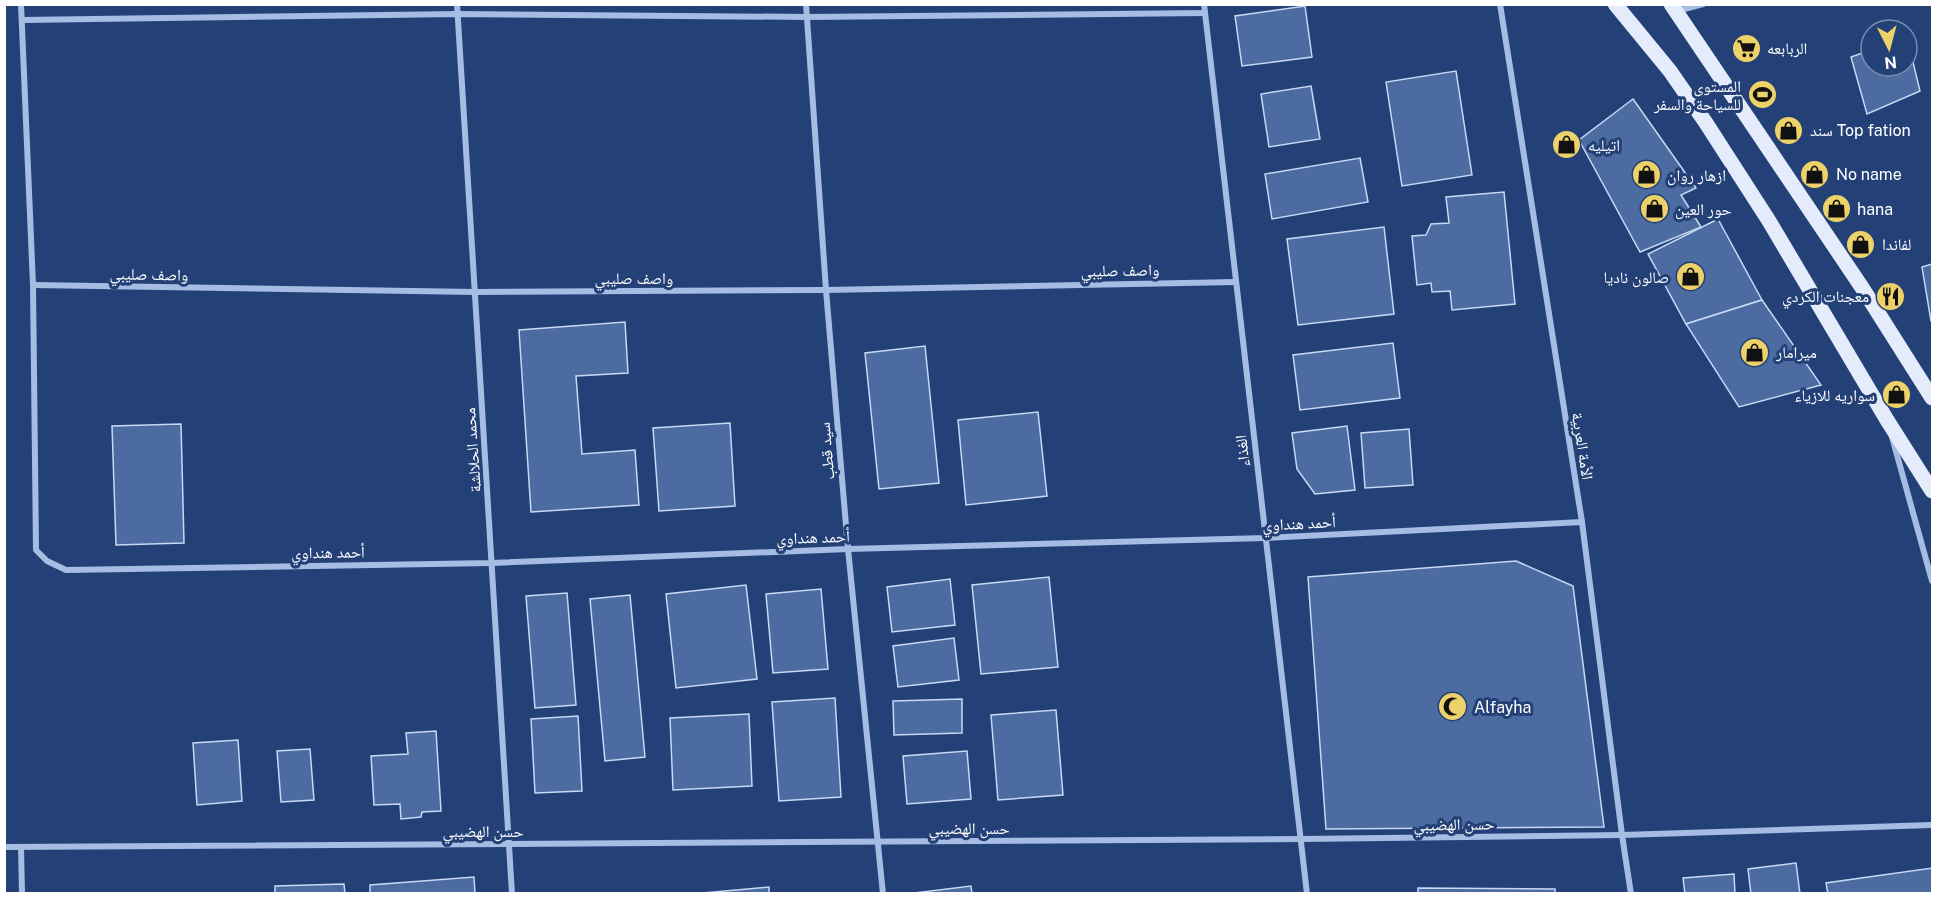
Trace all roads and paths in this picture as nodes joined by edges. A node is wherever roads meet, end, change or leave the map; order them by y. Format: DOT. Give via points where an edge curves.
graph roads {
  1 [pos="21,4"];
  2 [pos="457,4"];
  3 [pos="806,4"];
  4 [pos="1204,4"];
  5 [pos="1500,4"];
  6 [pos="1616,4"];
  7 [pos="1703,4"];
  8 [pos="1674,8"];
  9 [pos="1205,13"];
  10 [pos="458,14"];
  11 [pos="807,17"];
  12 [pos="22,20"];
  13 [pos="1236,282"];
  14 [pos="33,285"];
  15 [pos="826,290"];
  16 [pos="475,292"];
  17 [pos="1932,398"];
  18 [pos="1887,420"];
  19 [pos="1932,491"];
  20 [pos="1582,522"];
  21 [pos="1266,538"];
  22 [pos="848,549"];
  23 [pos="492,563"];
  24 [pos="1932,581"];
  25 [pos="1932,825"];
  26 [pos="1622,835"];
  27 [pos="1302,839"];
  28 [pos="879,842"];
  29 [pos="510,844"];
  30 [pos="4,847"];
  31 [pos="21,847"];
  32 [pos="22,894"];
  33 [pos="512,894"];
  34 [pos="882,894"];
  35 [pos="1307,894"];
  36 [pos="1631,894"];
  1 -- 12 [label="street"];
  2 -- 10 [label="street, محمد الحلالشة"];
  3 -- 11 [label="street, سيد قطب"];
  4 -- 9 [label="street, الغذاء"];
  5 -- 20 [label="street, الأمة العربية"];
  6 -- 18 [label="main road" via="1706,123"];
  7 -- 8 [label="street"];
  8 -- 17 [label="main road"];
  9 -- 11 [label="street"];
  9 -- 13 [label="street, الغذاء"];
  10 -- 11 [label="street"];
  10 -- 12 [label="street"];
  10 -- 16 [label="street, محمد الحلالشة"];
  11 -- 15 [label="street, سيد قطب"];
  12 -- 14 [label="street"];
  13 -- 15 [label="street, واصف صليبي"];
  13 -- 21 [label="street, الغذاء"];
  14 -- 16 [label="street, واصف صليبي"];
  14 -- 23 [label="street, أحمد هنداوي" via="36,550 47,561 66,570"];
  15 -- 16 [label="street, واصف صليبي"];
  15 -- 22 [label="street, سيد قطب"];
  16 -- 23 [label="street, محمد الحلالشة"];
  18 -- 19 [label="main road"];
  18 -- 24 [label="street"];
  20 -- 21 [label="street, أحمد هنداوي"];
  20 -- 26 [label="street, الأمة العربية"];
  21 -- 22 [label="street, أحمد هنداوي"];
  21 -- 27 [label="street, الغذاء"];
  22 -- 23 [label="street, أحمد هنداوي"];
  22 -- 28 [label="street, سيد قطب"];
  23 -- 29 [label="street, محمد الحلالشة"];
  25 -- 26 [label="street, حسن الهضيبي"];
  26 -- 27 [label="street, حسن الهضيبي"];
  26 -- 36 [label="street, الأمة العربية"];
  27 -- 28 [label="street, حسن الهضيبي"];
  27 -- 35 [label="street, الغذاء"];
  28 -- 29 [label="street, حسن الهضيبي"];
  28 -- 34 [label="street, سيد قطب"];
  29 -- 31 [label="street, حسن الهضيبي"];
  29 -- 33 [label="street, محمد الحلالشة"];
  30 -- 31 [label="street, حسن الهضيبي"];
  31 -- 32 [label="street"];
}
